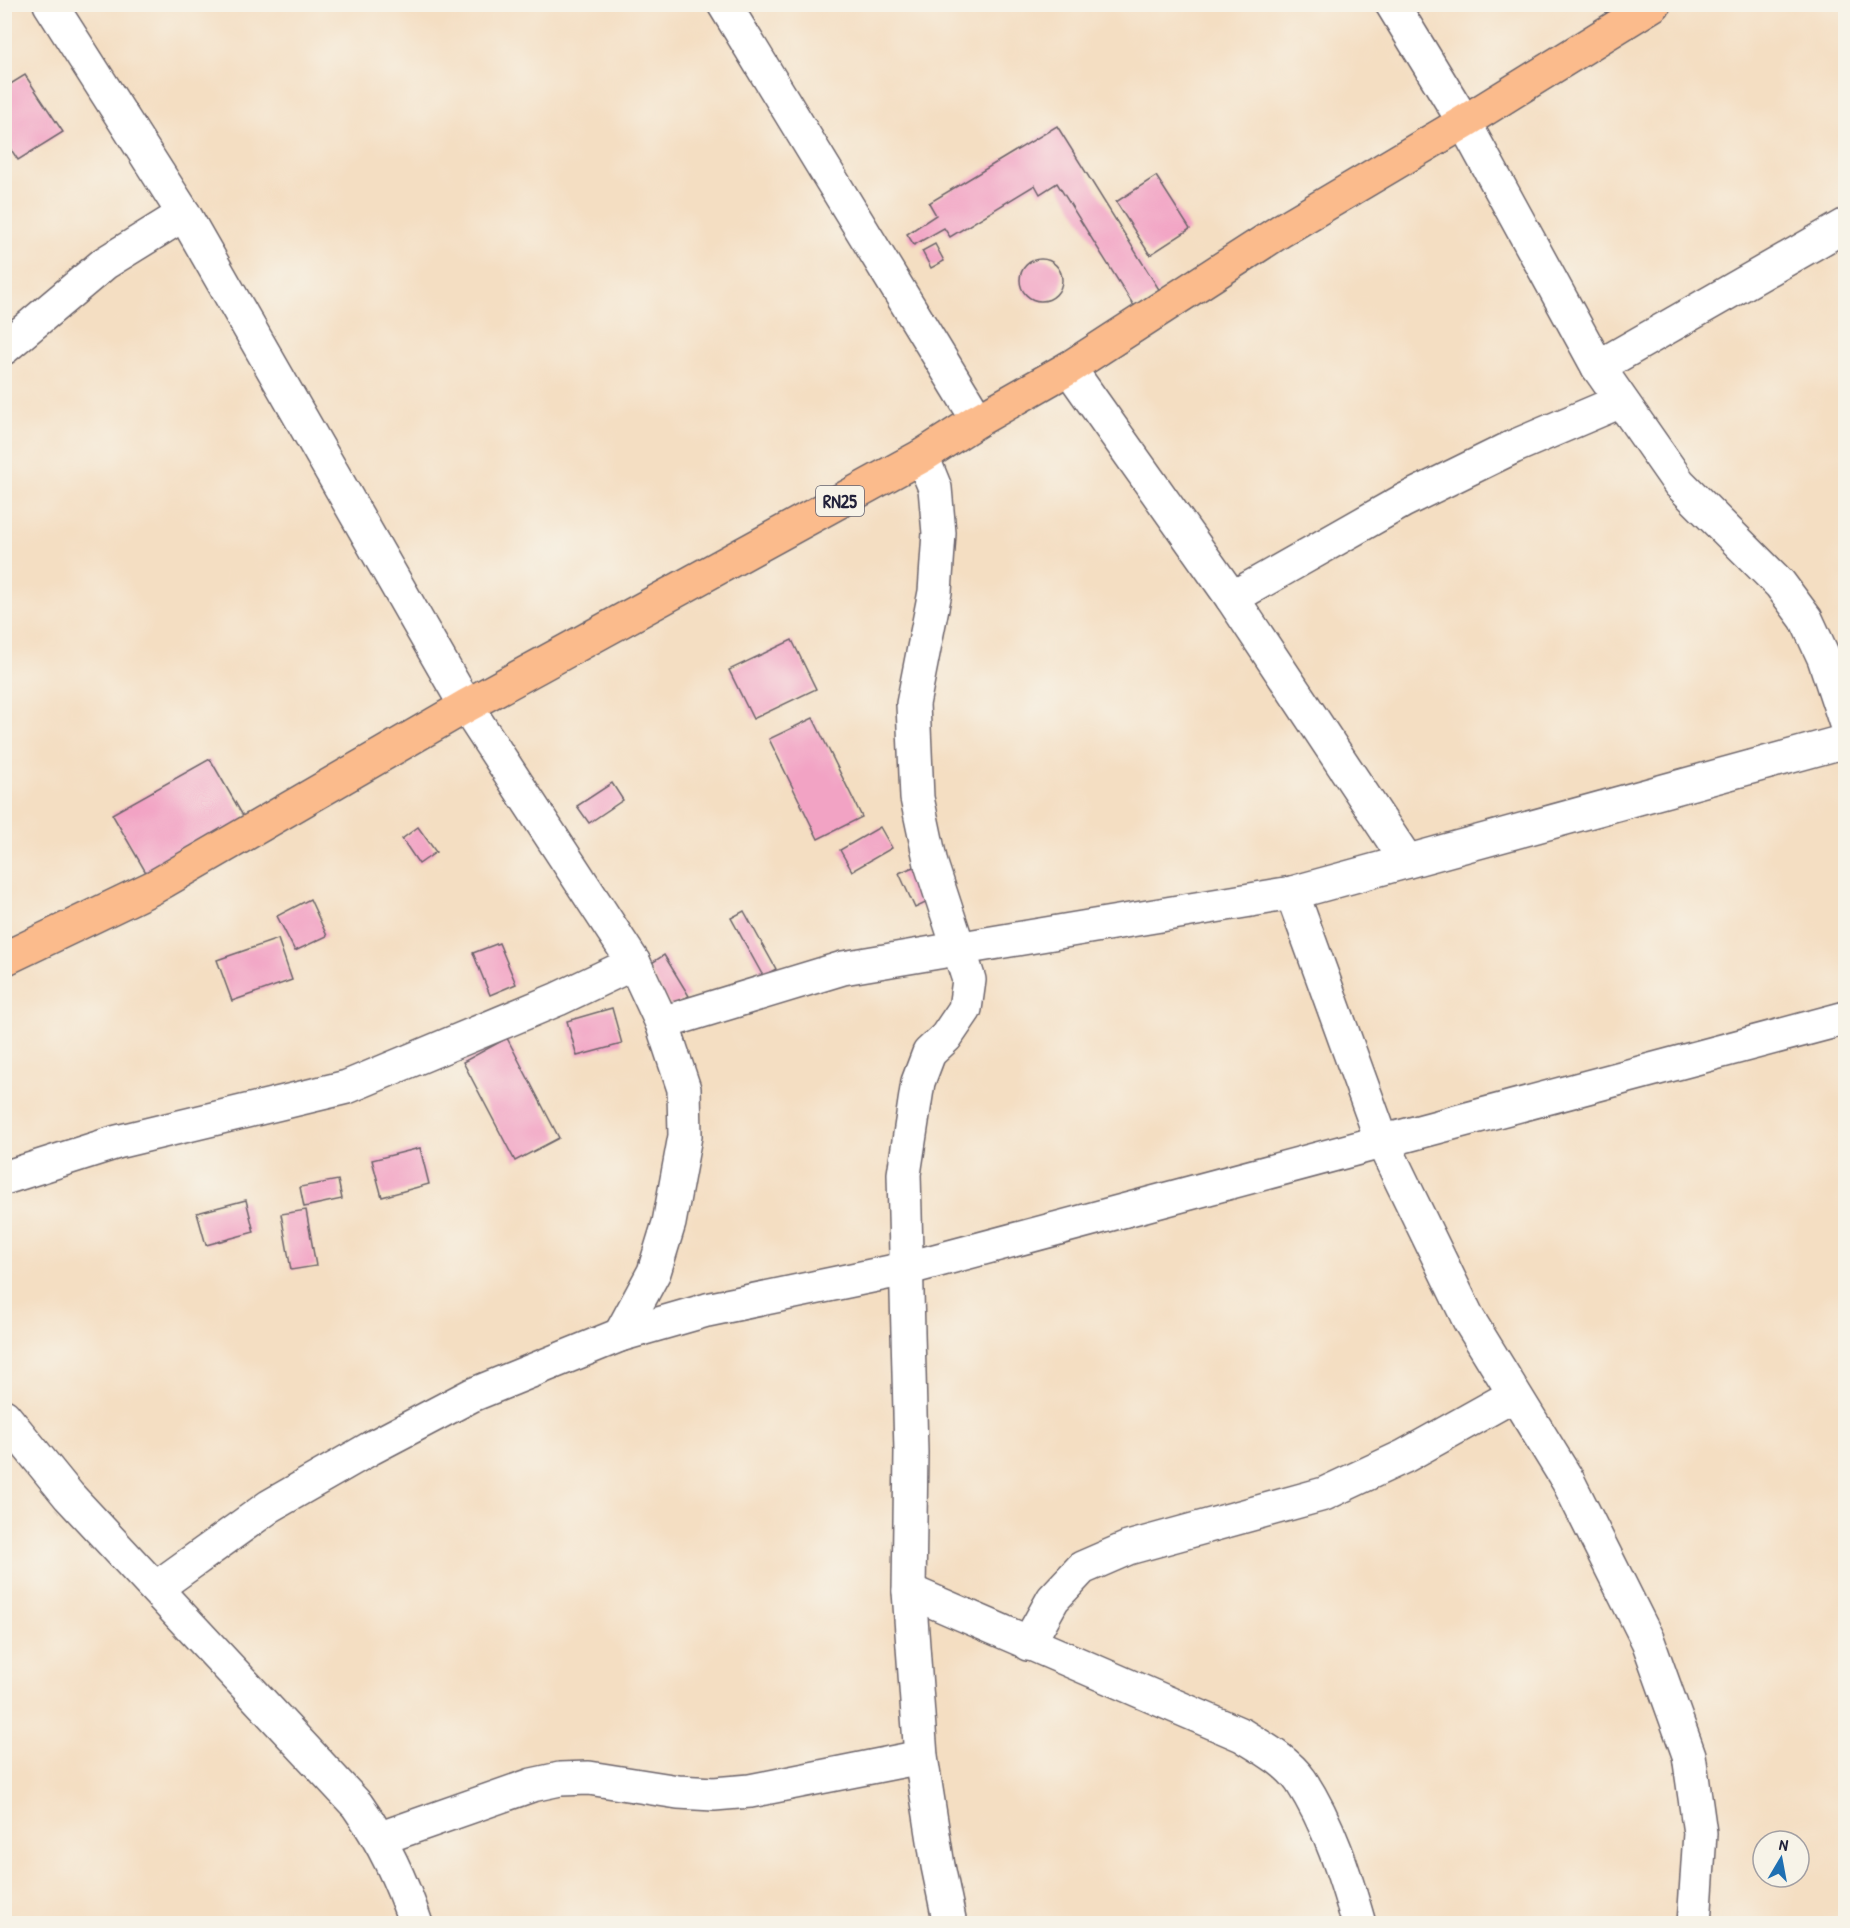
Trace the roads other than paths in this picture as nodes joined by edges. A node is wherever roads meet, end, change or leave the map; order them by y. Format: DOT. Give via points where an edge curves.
graph roads {
  1 [pos="50,4"];
  2 [pos="724,4"];
  3 [pos="1392,4"];
  4 [pos="1654,4"];
  5 [pos="1464,122"];
  6 [pos="184,214"];
  7 [pos="1845,225"];
  8 [pos="4,348"];
  9 [pos="1598,367"];
  10 [pos="1069,368"];
  11 [pos="1621,401"];
  12 [pos="978,420"];
  13 [pos="922,456"];
  14 [pos="1232,598"];
  15 [pos="466,706"];
  16 [pos="1845,724"];
  17 [pos="1845,741"];
  18 [pos="1407,861"];
  19 [pos="1292,893"];
  20 [pos="960,949"];
  21 [pos="4,958"];
  22 [pos="634,963"];
  23 [pos="1845,1018"];
  24 [pos="662,1023"];
  25 [pos="1382,1141"];
  26 [pos="4,1179"];
  27 [pos="905,1269"];
  28 [pos="620,1335"];
  29 [pos="1514,1395"];
  30 [pos="4,1416"];
  31 [pos="156,1588"];
  32 [pos="909,1591"];
  33 [pos="1028,1644"];
  34 [pos="921,1757"];
  35 [pos="381,1838"];
  36 [pos="416,1923"];
  37 [pos="950,1923"];
  38 [pos="1359,1923"];
  39 [pos="1694,1923"];
  1 -- 6 [label="street"];
  2 -- 12 [label="street"];
  3 -- 5 [label="street"];
  4 -- 5 [label="main road, RN25"];
  5 -- 9 [label="street"];
  5 -- 10 [label="main road, RN25" via="1282,230"];
  6 -- 8 [label="street" via="105,263"];
  6 -- 15 [label="street"];
  7 -- 9 [label="street"];
  9 -- 11 [label="street"];
  10 -- 12 [label="main road, RN25"];
  10 -- 14 [label="street"];
  11 -- 14 [label="street" via="1513,447 1403,501"];
  11 -- 16 [label="street" via="1678,483 1779,584 1806,620 1824,658"];
  12 -- 13 [label="main road, RN25"];
  13 -- 15 [label="main road, RN25"];
  13 -- 20 [label="street" via="935,488 939,533 935,592 913,704 917,798 931,864"];
  14 -- 18 [label="street"];
  15 -- 21 [label="main road, RN25" via="154,887"];
  15 -- 22 [label="street"];
  17 -- 18 [label="street"];
  18 -- 19 [label="street"];
  19 -- 20 [label="street"];
  19 -- 25 [label="street"];
  20 -- 24 [label="street" via="843,968"];
  20 -- 27 [label="street" via="969,980 965,1010 929,1053 918,1082 904,1174"];
  22 -- 24 [label="street"];
  22 -- 26 [label="street" via="347,1087 117,1142"];
  23 -- 25 [label="street"];
  24 -- 28 [label="street" via="684,1089 685,1136 669,1223 654,1272"];
  25 -- 27 [label="street"];
  25 -- 29 [label="street" via="1469,1320"];
  27 -- 28 [label="street" via="728,1305"];
  27 -- 32 [label="street"];
  28 -- 31 [label="street" via="472,1395 371,1448 270,1506"];
  29 -- 33 [label="street" via="1405,1456 1324,1494 1128,1548 1082,1568 1053,1599"];
  29 -- 39 [label="street" via="1568,1481 1648,1641 1689,1755 1700,1833"];
  30 -- 31 [label="street" via="69,1496"];
  31 -- 35 [label="street" via="357,1805"];
  32 -- 33 [label="street"];
  32 -- 34 [label="street"];
  33 -- 38 [label="street" via="1242,1736 1275,1756 1300,1780 1340,1858"];
  34 -- 35 [label="street" via="750,1791 714,1794 589,1778 560,1779 532,1785"];
  34 -- 37 [label="street"];
  35 -- 36 [label="street"];
}
